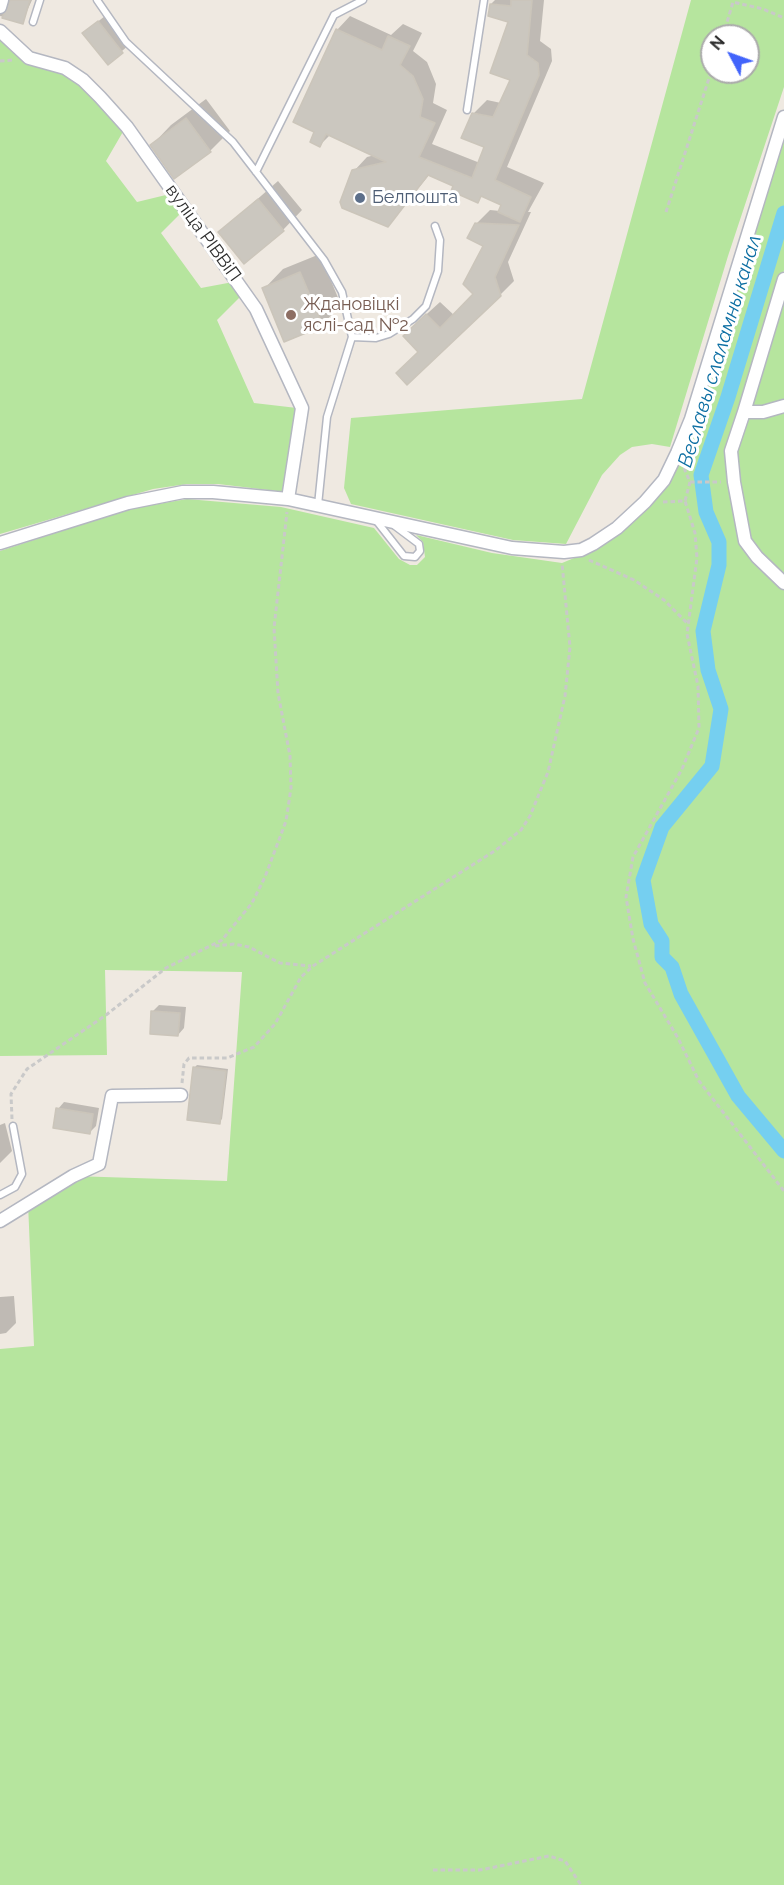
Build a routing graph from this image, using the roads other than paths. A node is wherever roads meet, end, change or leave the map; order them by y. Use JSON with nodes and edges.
{"nodes":[{"id":1,"x":2,"y":0,"type":"edge"},
{"id":2,"x":40,"y":0,"type":"edge"},
{"id":3,"x":97,"y":0,"type":"edge"},
{"id":4,"x":363,"y":0,"type":"edge"},
{"id":5,"x":484,"y":0,"type":"edge"},
{"id":6,"x":0,"y":7,"type":"edge"},
{"id":7,"x":33,"y":22,"type":"dead end"},
{"id":8,"x":0,"y":31,"type":"edge"},
{"id":9,"x":467,"y":110,"type":"dead end"},
{"id":10,"x":784,"y":117,"type":"edge"},
{"id":11,"x":256,"y":172,"type":"junction"},
{"id":12,"x":435,"y":226,"type":"dead end"},
{"id":13,"x":784,"y":279,"type":"edge"},
{"id":14,"x":352,"y":337,"type":"junction"},
{"id":15,"x":784,"y":406,"type":"edge"},
{"id":16,"x":744,"y":412,"type":"junction"},
{"id":17,"x":288,"y":499,"type":"junction"},
{"id":18,"x":318,"y":506,"type":"junction"},
{"id":19,"x":375,"y":519,"type":"junction"},
{"id":20,"x":391,"y":523,"type":"junction"},
{"id":21,"x":0,"y":543,"type":"edge"},
{"id":22,"x":784,"y":583,"type":"edge"},
{"id":23,"x":181,"y":1095,"type":"road end"},
{"id":24,"x":13,"y":1126,"type":"road end"},
{"id":25,"x":0,"y":1195,"type":"edge"},
{"id":26,"x":0,"y":1221,"type":"edge"}],
"edges":[{"from":1,"to":6,"type":"street"},
{"from":2,"to":7,"type":"lane"},
{"from":3,"to":11,"type":"lane"},
{"from":4,"to":11,"type":"lane"},
{"from":5,"to":9,"type":"lane"},
{"from":8,"to":17,"type":"street","name":"вуліца РІВВіП"},
{"from":10,"to":20,"type":"street"},
{"from":11,"to":14,"type":"lane"},
{"from":12,"to":14,"type":"lane"},
{"from":13,"to":16,"type":"street"},
{"from":14,"to":18,"type":"lane"},
{"from":15,"to":16,"type":"street"},
{"from":16,"to":22,"type":"street"},
{"from":17,"to":18,"type":"street"},
{"from":17,"to":21,"type":"street"},
{"from":18,"to":19,"type":"street"},
{"from":19,"to":20,"type":"street"},
{"from":19,"to":20,"type":"lane"},
{"from":23,"to":26,"type":"street"},
{"from":24,"to":25,"type":"lane"}]}
